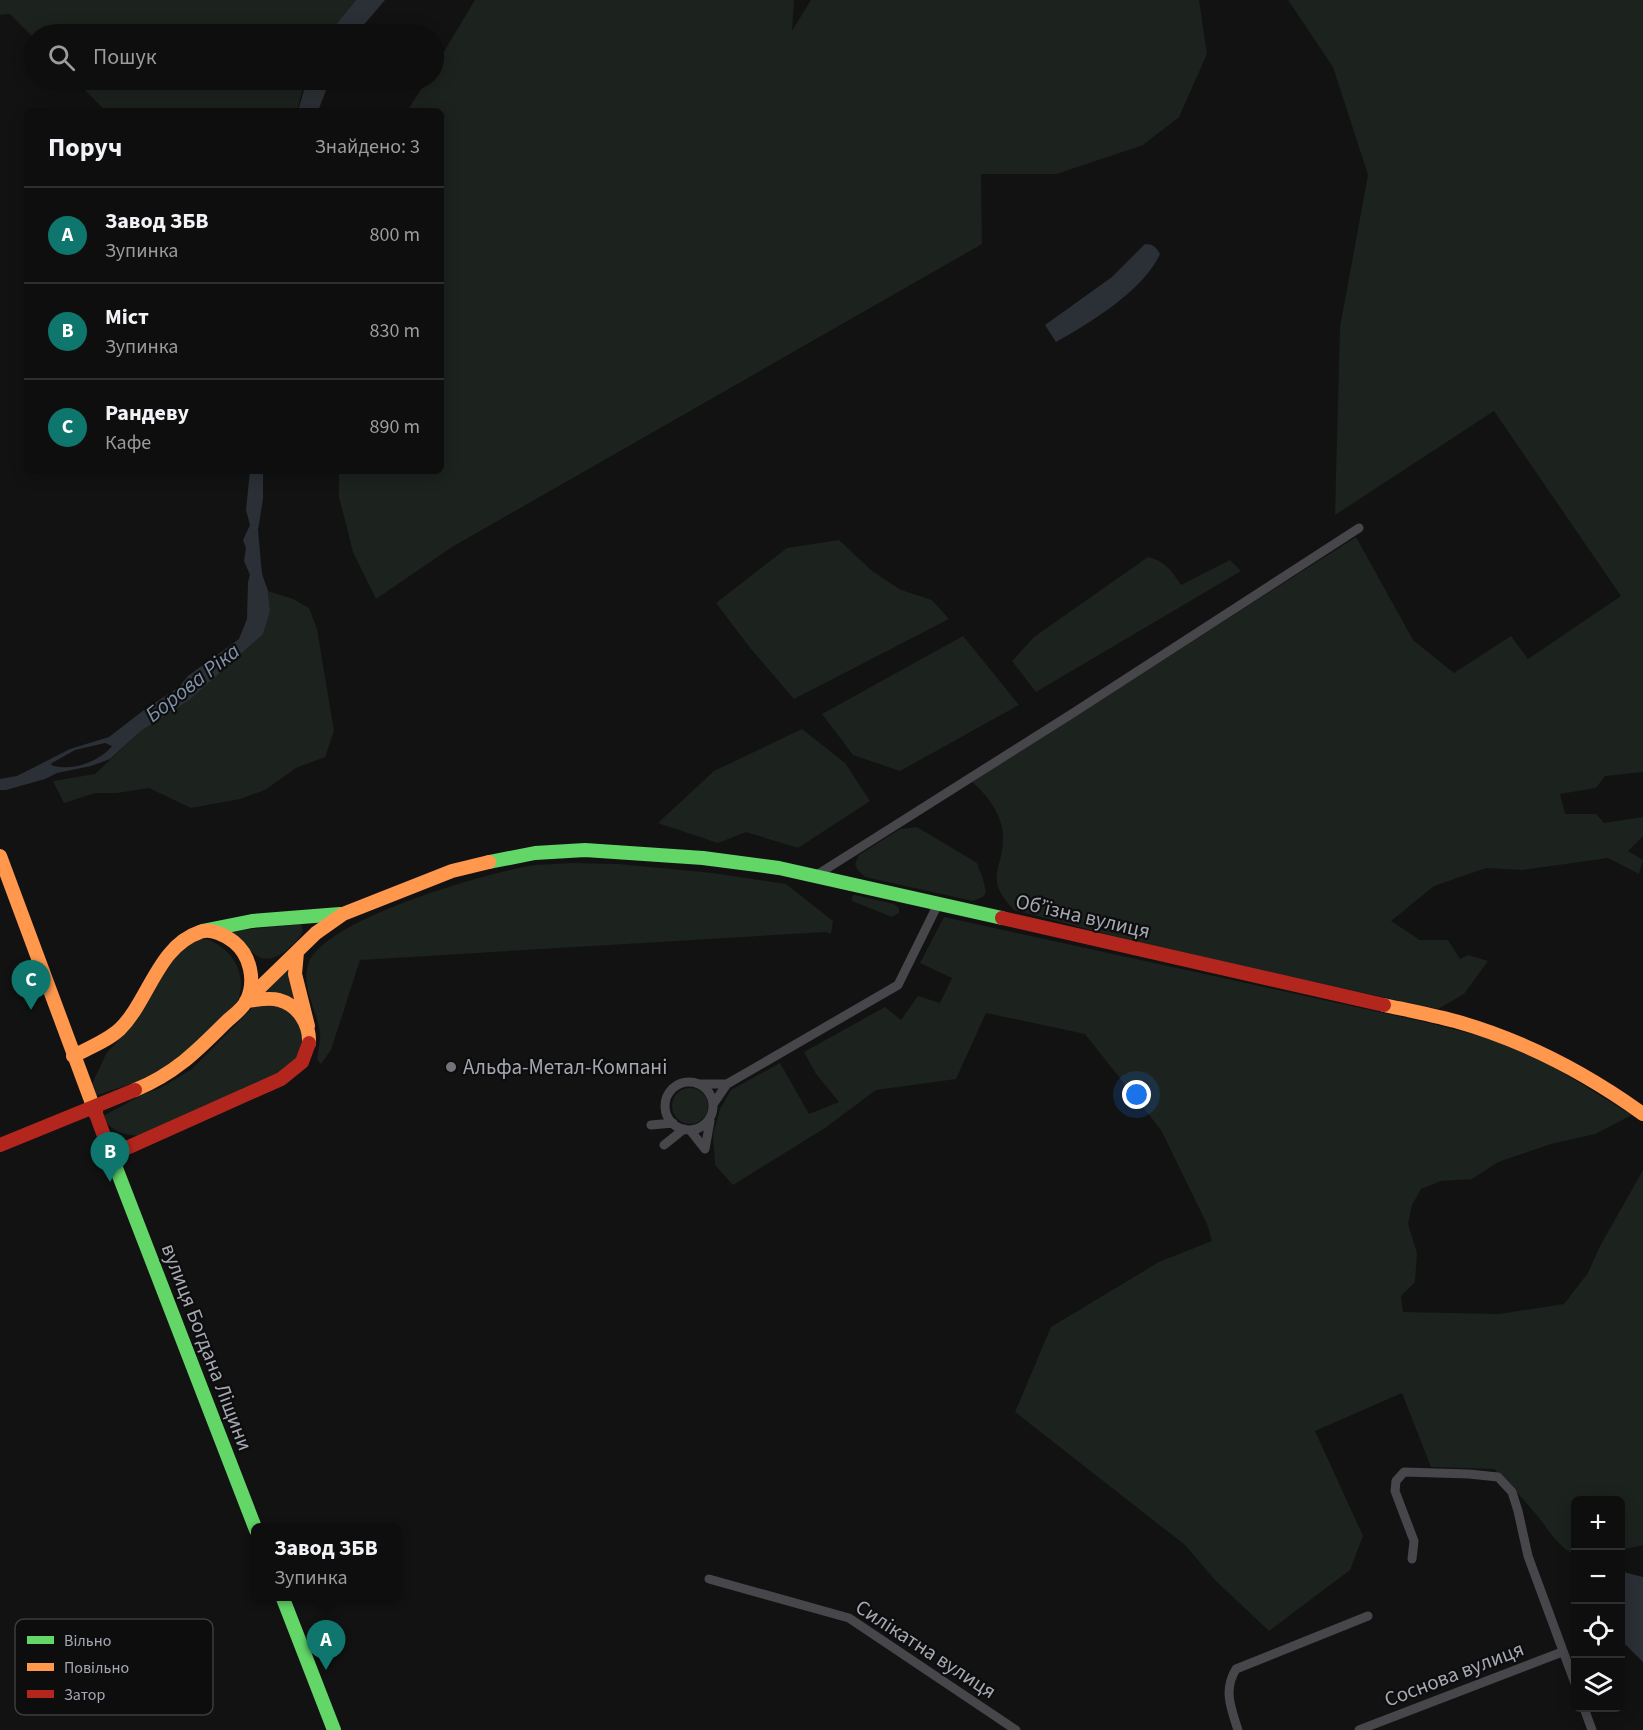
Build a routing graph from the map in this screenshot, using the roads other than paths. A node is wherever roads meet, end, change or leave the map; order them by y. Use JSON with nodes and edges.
{"nodes":[{"id":1,"x":1359,"y":528,"type":"dead end"},
{"id":2,"x":0,"y":856,"type":"edge"},
{"id":3,"x":814,"y":876,"type":"junction"},
{"id":4,"x":938,"y":904,"type":"junction"},
{"id":5,"x":343,"y":914,"type":"junction"},
{"id":6,"x":201,"y":932,"type":"junction"},
{"id":7,"x":297,"y":951,"type":"junction"},
{"id":8,"x":246,"y":1001,"type":"junction"},
{"id":9,"x":309,"y":1028,"type":"junction"},
{"id":10,"x":73,"y":1056,"type":"junction"},
{"id":11,"x":701,"y":1084,"type":"junction"},
{"id":12,"x":727,"y":1084,"type":"junction"},
{"id":13,"x":714,"y":1103,"type":"junction"},
{"id":14,"x":665,"y":1112,"type":"junction"},
{"id":15,"x":1643,"y":1114,"type":"edge"},
{"id":16,"x":710,"y":1119,"type":"junction"},
{"id":17,"x":681,"y":1127,"type":"junction"},
{"id":18,"x":0,"y":1145,"type":"edge"},
{"id":19,"x":111,"y":1155,"type":"junction"},
{"id":20,"x":252,"y":1523,"type":"edge"},
{"id":21,"x":1412,"y":1560,"type":"dead end"},
{"id":22,"x":709,"y":1579,"type":"dead end"},
{"id":23,"x":284,"y":1601,"type":"edge"},
{"id":24,"x":1368,"y":1616,"type":"dead end"},
{"id":25,"x":1562,"y":1652,"type":"junction"},
{"id":26,"x":1571,"y":1676,"type":"edge"},
{"id":27,"x":1586,"y":1712,"type":"edge"},
{"id":28,"x":334,"y":1730,"type":"edge"},
{"id":29,"x":1016,"y":1730,"type":"edge"},
{"id":30,"x":1238,"y":1730,"type":"edge"},
{"id":31,"x":1359,"y":1730,"type":"edge"},
{"id":32,"x":1592,"y":1730,"type":"edge"}],
"edges":[{"from":1,"to":3,"type":"street"},
{"from":2,"to":10,"type":"main road"},
{"from":3,"to":4,"type":"main road","name":"Об’їзна вулиця"},
{"from":3,"to":5,"type":"main road","name":"Об’їзна вулиця"},
{"from":4,"to":12,"type":"street"},
{"from":4,"to":15,"type":"main road","name":"Об’їзна вулиця"},
{"from":5,"to":6,"type":"main road"},
{"from":5,"to":7,"type":"main road"},
{"from":6,"to":8,"type":"main road"},
{"from":6,"to":10,"type":"main road"},
{"from":7,"to":8,"type":"main road"},
{"from":7,"to":9,"type":"main road"},
{"from":8,"to":9,"type":"main road"},
{"from":8,"to":18,"type":"main road","bridge":true},
{"from":9,"to":19,"type":"main road"},
{"from":10,"to":19,"type":"main road","name":"вулиця Богдана Ліщини"},
{"from":11,"to":12,"type":"street"},
{"from":11,"to":13,"type":"street"},
{"from":11,"to":14,"type":"street"},
{"from":12,"to":13,"type":"street"},
{"from":13,"to":16,"type":"street"},
{"from":14,"to":17,"type":"street"},
{"from":14,"to":17,"type":"street"},
{"from":16,"to":17,"type":"street"},
{"from":16,"to":17,"type":"street"},
{"from":19,"to":20,"type":"main road","name":"вулиця Богдана Ліщини"},
{"from":21,"to":25,"type":"street"},
{"from":22,"to":29,"type":"street","name":"Силікатна вулиця"},
{"from":23,"to":28,"type":"main road"},
{"from":24,"to":30,"type":"street"},
{"from":25,"to":26,"type":"street"},
{"from":25,"to":31,"type":"street","name":"Соснова вулиця"},
{"from":27,"to":32,"type":"street"}]}
